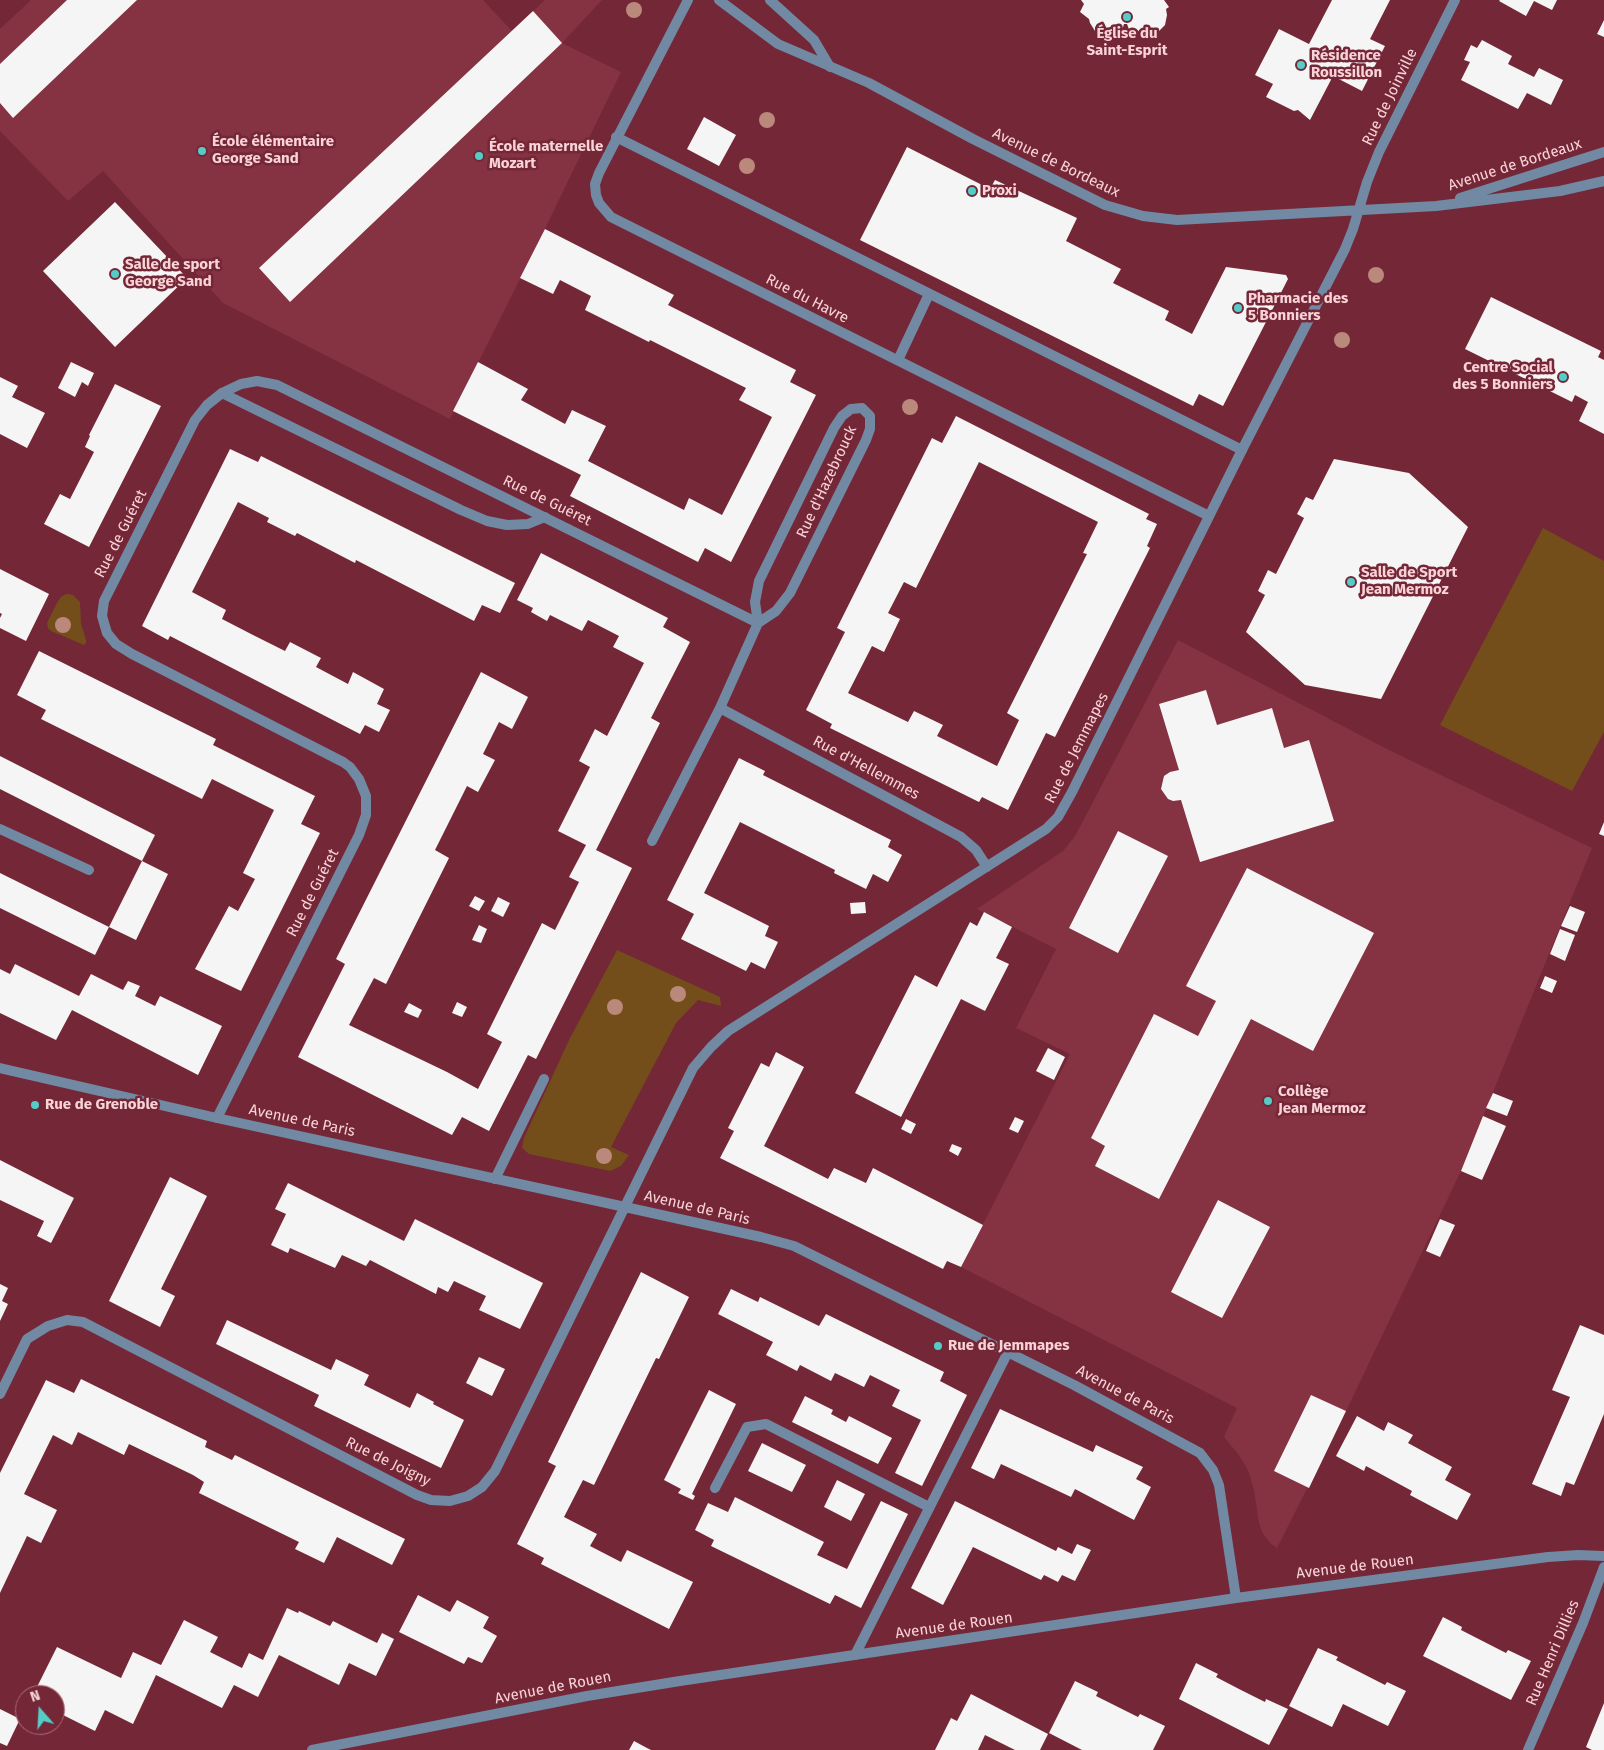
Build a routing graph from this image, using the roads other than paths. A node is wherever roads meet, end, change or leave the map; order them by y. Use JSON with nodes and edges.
{"nodes":[{"id":1,"x":688,"y":0,"type":"edge"},
{"id":2,"x":719,"y":0,"type":"edge"},
{"id":3,"x":770,"y":0,"type":"edge"},
{"id":4,"x":1455,"y":0,"type":"edge"},
{"id":5,"x":830,"y":67,"type":"junction"},
{"id":6,"x":616,"y":137,"type":"junction"},
{"id":7,"x":1604,"y":152,"type":"edge"},
{"id":8,"x":1604,"y":181,"type":"edge"},
{"id":9,"x":1436,"y":206,"type":"junction"},
{"id":10,"x":1360,"y":210,"type":"junction"},
{"id":11,"x":929,"y":294,"type":"junction"},
{"id":12,"x":898,"y":360,"type":"junction"},
{"id":13,"x":222,"y":393,"type":"junction"},
{"id":14,"x":1242,"y":450,"type":"junction"},
{"id":15,"x":1209,"y":516,"type":"junction"},
{"id":16,"x":545,"y":517,"type":"junction"},
{"id":17,"x":758,"y":623,"type":"junction"},
{"id":18,"x":720,"y":708,"type":"junction"},
{"id":19,"x":0,"y":828,"type":"edge"},
{"id":20,"x":652,"y":841,"type":"dead end"},
{"id":21,"x":987,"y":867,"type":"junction"},
{"id":22,"x":89,"y":870,"type":"dead end"},
{"id":23,"x":0,"y":1068,"type":"edge"},
{"id":24,"x":544,"y":1079,"type":"dead end"},
{"id":25,"x":217,"y":1118,"type":"junction"},
{"id":26,"x":495,"y":1179,"type":"junction"},
{"id":27,"x":625,"y":1207,"type":"junction"},
{"id":28,"x":1008,"y":1352,"type":"junction"},
{"id":29,"x":0,"y":1394,"type":"edge"},
{"id":30,"x":715,"y":1488,"type":"dead end"},
{"id":31,"x":929,"y":1508,"type":"junction"},
{"id":32,"x":1604,"y":1556,"type":"edge"},
{"id":33,"x":1604,"y":1567,"type":"edge"},
{"id":34,"x":1236,"y":1598,"type":"junction"},
{"id":35,"x":856,"y":1655,"type":"junction"},
{"id":36,"x":312,"y":1750,"type":"edge"},
{"id":37,"x":1528,"y":1750,"type":"edge"}],
"edges":[{"from":1,"to":6,"type":"street","name":"Rue du Havre"},
{"from":2,"to":5,"type":"street","name":"Avenue de Bordeaux"},
{"from":3,"to":5,"type":"street"},
{"from":4,"to":10,"type":"street","name":"Rue de Joinville"},
{"from":5,"to":10,"type":"street","name":"Avenue de Bordeaux"},
{"from":6,"to":11,"type":"street"},
{"from":6,"to":12,"type":"street","name":"Rue du Havre"},
{"from":7,"to":9,"type":"street","name":"Avenue de Bordeaux"},
{"from":8,"to":9,"type":"street","name":"Avenue de Bordeaux"},
{"from":9,"to":10,"type":"street","name":"Avenue de Bordeaux"},
{"from":10,"to":14,"type":"street","name":"Rue de Jemmapes"},
{"from":11,"to":12,"type":"street"},
{"from":11,"to":14,"type":"street"},
{"from":12,"to":15,"type":"street","name":"Rue du Havre"},
{"from":13,"to":16,"type":"street"},
{"from":13,"to":16,"type":"street","name":"Rue de Guéret"},
{"from":13,"to":25,"type":"street","name":"Rue de Guéret"},
{"from":14,"to":15,"type":"street","name":"Rue de Jemmapes"},
{"from":15,"to":21,"type":"street","name":"Rue de Jemmapes"},
{"from":16,"to":17,"type":"street","name":"Rue de Guéret"},
{"from":17,"to":17,"type":"street","name":"Rue d'Hazebrouck"},
{"from":17,"to":18,"type":"street","name":"Rue d'Hazebrouck"},
{"from":18,"to":20,"type":"street","name":"Rue d'Hazebrouck"},
{"from":18,"to":21,"type":"street","name":"Rue d'Hellemmes"},
{"from":19,"to":22,"type":"street"},
{"from":21,"to":27,"type":"street","name":"Rue de Jemmapes"},
{"from":23,"to":25,"type":"street","name":"Avenue de Paris"},
{"from":24,"to":26,"type":"street"},
{"from":25,"to":26,"type":"street","name":"Avenue de Paris"},
{"from":26,"to":27,"type":"street","name":"Avenue de Paris"},
{"from":27,"to":28,"type":"street","name":"Avenue de Paris"},
{"from":27,"to":29,"type":"street","name":"Rue de Joigny"},
{"from":28,"to":31,"type":"street"},
{"from":28,"to":34,"type":"street","name":"Avenue de Paris"},
{"from":30,"to":31,"type":"street"},
{"from":31,"to":35,"type":"street"},
{"from":32,"to":34,"type":"street","name":"Avenue de Rouen"},
{"from":33,"to":37,"type":"street","name":"Rue Henri Dillies"},
{"from":34,"to":35,"type":"street","name":"Avenue de Rouen"},
{"from":35,"to":36,"type":"street","name":"Avenue de Rouen"}]}
